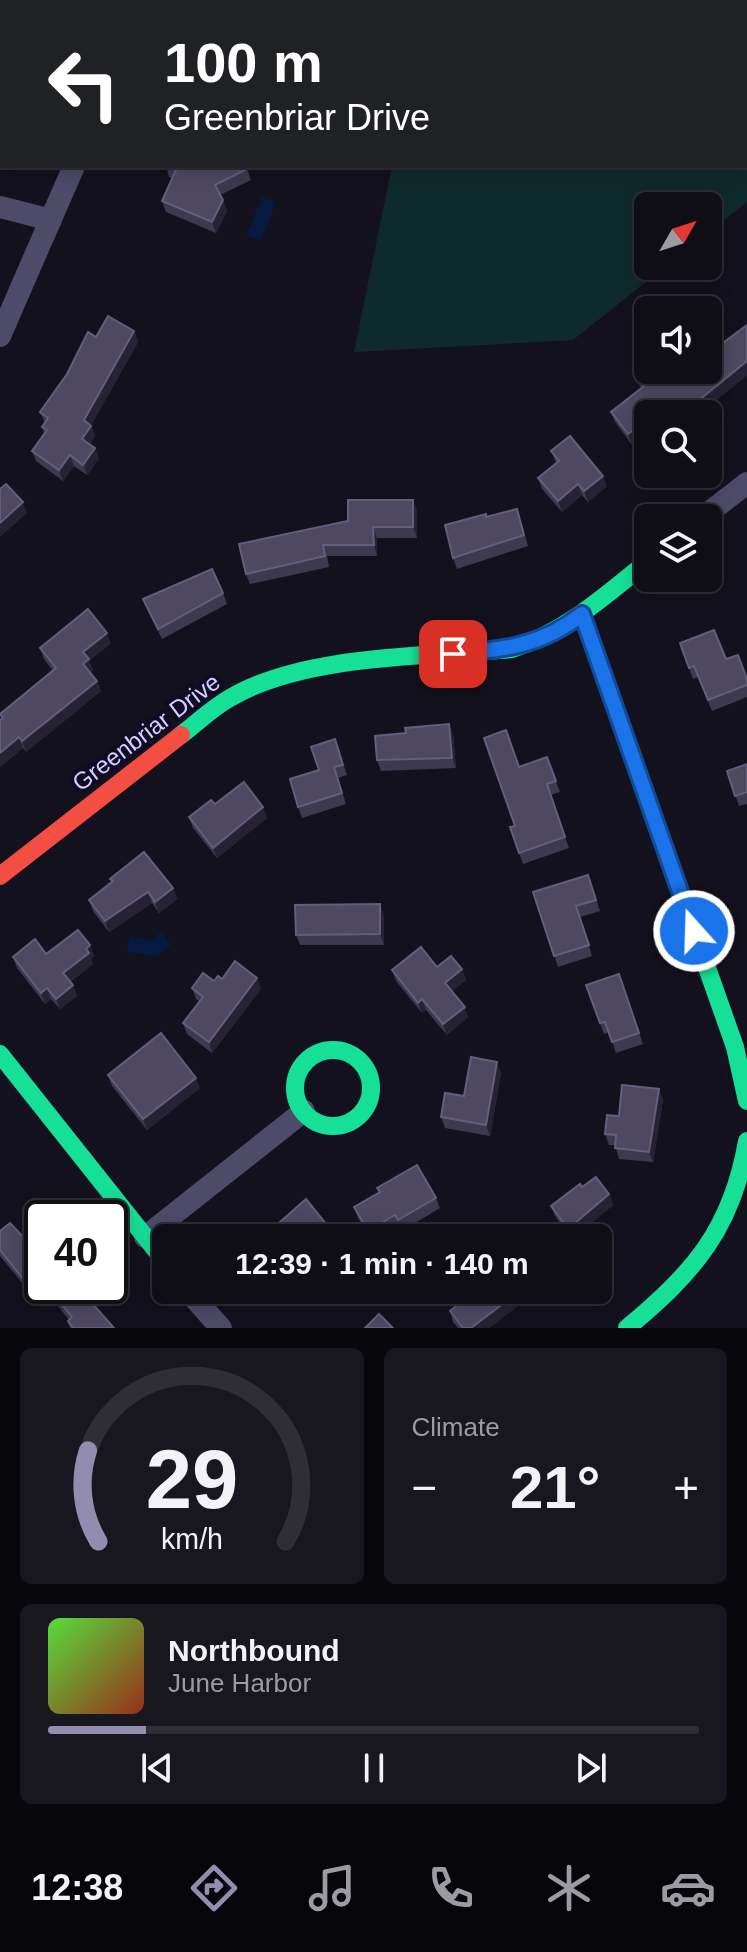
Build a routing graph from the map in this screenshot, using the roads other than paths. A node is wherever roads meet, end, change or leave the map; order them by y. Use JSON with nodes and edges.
{"nodes":[{"id":1,"x":73,"y":168,"type":"edge"},
{"id":2,"x":0,"y":207,"type":"edge"},
{"id":3,"x":51,"y":220,"type":"junction"},
{"id":4,"x":0,"y":336,"type":"edge"},
{"id":5,"x":747,"y":483,"type":"edge"},
{"id":6,"x":720,"y":504,"type":"edge"},
{"id":7,"x":634,"y":572,"type":"edge"},
{"id":8,"x":582,"y":614,"type":"junction"},
{"id":9,"x":0,"y":876,"type":"edge"},
{"id":10,"x":0,"y":1054,"type":"edge"},
{"id":11,"x":747,"y":1101,"type":"edge"},
{"id":12,"x":304,"y":1111,"type":"junction"},
{"id":13,"x":747,"y":1141,"type":"edge"},
{"id":14,"x":145,"y":1237,"type":"junction"},
{"id":15,"x":152,"y":1246,"type":"edge"},
{"id":16,"x":200,"y":1304,"type":"edge"},
{"id":17,"x":221,"y":1328,"type":"edge"},
{"id":18,"x":627,"y":1328,"type":"edge"}],
"edges":[{"from":1,"to":3,"type":"street"},
{"from":2,"to":3,"type":"street"},
{"from":3,"to":4,"type":"street"},
{"from":5,"to":6,"type":"street"},
{"from":7,"to":8,"type":"street","name":"Greenbriar Drive"},
{"from":8,"to":9,"type":"street","name":"Greenbriar Drive"},
{"from":8,"to":11,"type":"street"},
{"from":10,"to":14,"type":"street"},
{"from":12,"to":12,"type":"street"},
{"from":12,"to":14,"type":"street"},
{"from":13,"to":18,"type":"street"},
{"from":14,"to":15,"type":"street"},
{"from":16,"to":17,"type":"street"}]}
